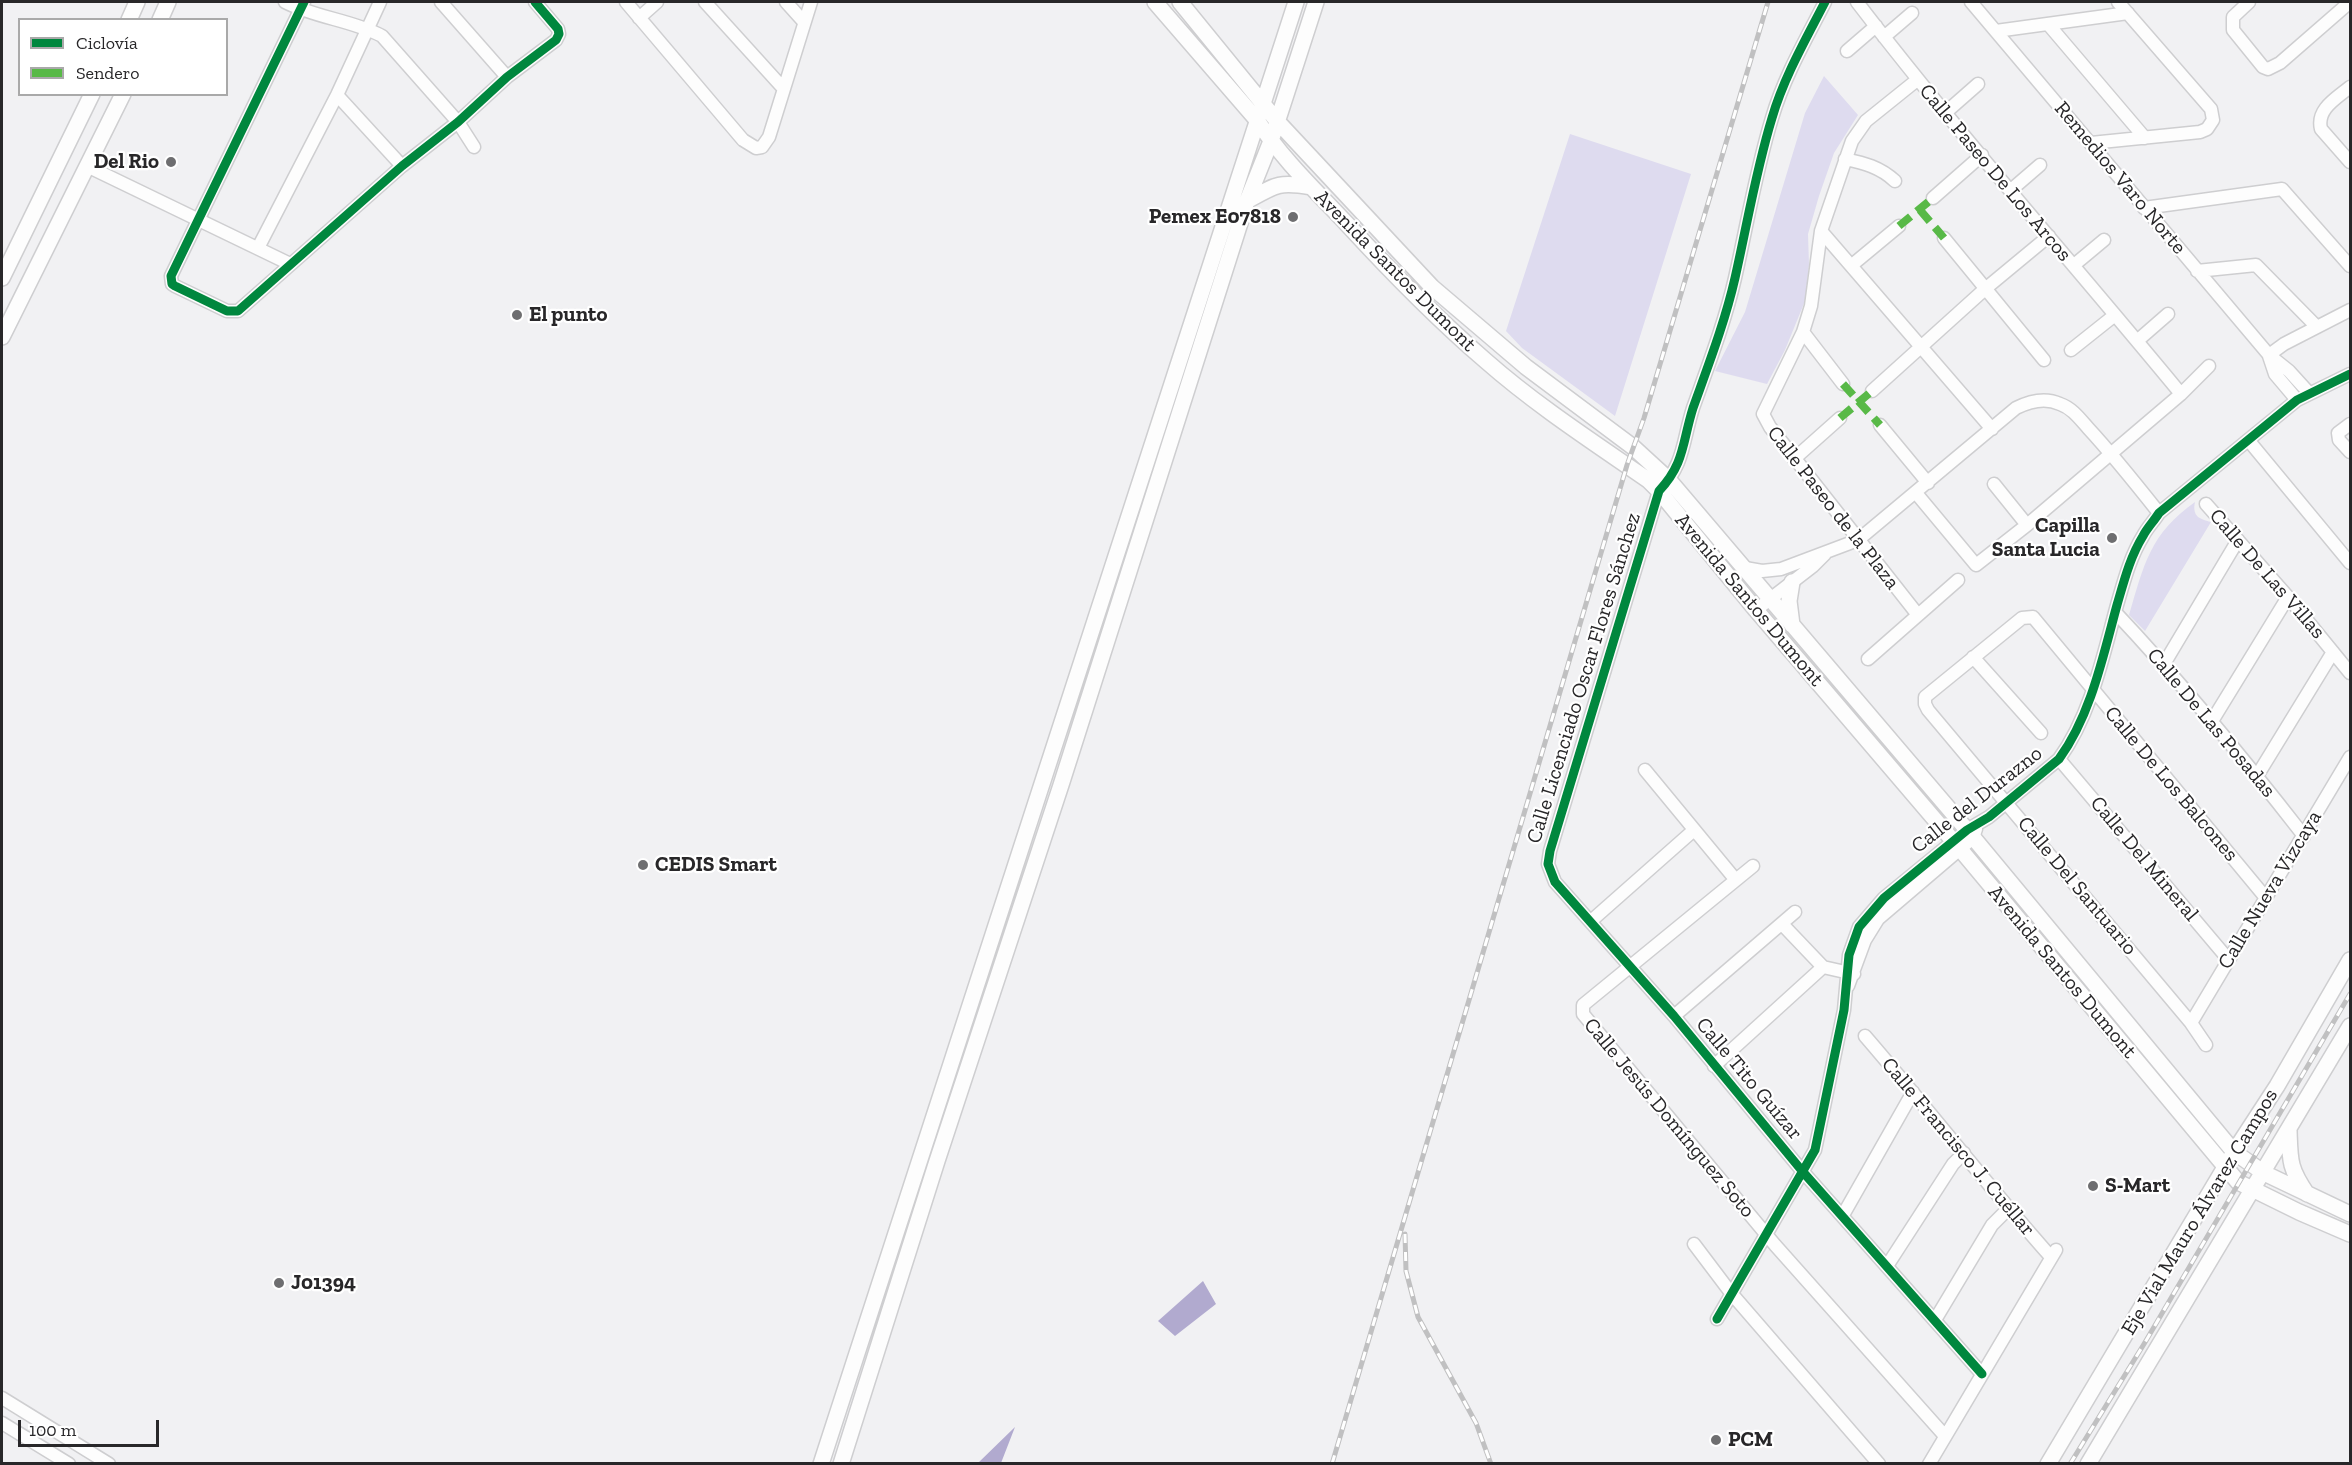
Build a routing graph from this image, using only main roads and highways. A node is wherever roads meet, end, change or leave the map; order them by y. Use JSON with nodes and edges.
{"nodes":[{"id":1,"x":138,"y":2,"type":"edge"},
{"id":2,"x":168,"y":2,"type":"edge"},
{"id":3,"x":1155,"y":2,"type":"edge"},
{"id":4,"x":1180,"y":2,"type":"edge"},
{"id":5,"x":1296,"y":2,"type":"edge"},
{"id":6,"x":1316,"y":2,"type":"edge"},
{"id":7,"x":130,"y":18,"type":"edge"},
{"id":8,"x":161,"y":18,"type":"edge"},
{"id":9,"x":1203,"y":30,"type":"junction"},
{"id":10,"x":1190,"y":40,"type":"junction"},
{"id":11,"x":91,"y":96,"type":"edge"},
{"id":12,"x":122,"y":96,"type":"edge"},
{"id":13,"x":1263,"y":103,"type":"junction"},
{"id":14,"x":1257,"y":120,"type":"junction"},
{"id":15,"x":1277,"y":121,"type":"junction"},
{"id":16,"x":1271,"y":141,"type":"junction"},
{"id":17,"x":1311,"y":187,"type":"junction"},
{"id":18,"x":1247,"y":201,"type":"junction"},
{"id":19,"x":2,"y":278,"type":"edge"},
{"id":20,"x":2,"y":337,"type":"edge"},
{"id":21,"x":1659,"y":483,"type":"junction"},
{"id":22,"x":1792,"y":582,"type":"road end"},
{"id":23,"x":1792,"y":625,"type":"junction"},
{"id":24,"x":2350,"y":960,"type":"edge"},
{"id":25,"x":2350,"y":1026,"type":"edge"},
{"id":26,"x":2289,"y":1130,"type":"junction"},
{"id":27,"x":2234,"y":1152,"type":"junction"},
{"id":28,"x":920,"y":1157,"type":"junction"},
{"id":29,"x":937,"y":1161,"type":"junction"},
{"id":30,"x":2225,"y":1168,"type":"junction"},
{"id":31,"x":2264,"y":1173,"type":"junction"},
{"id":32,"x":2252,"y":1190,"type":"junction"},
{"id":33,"x":2309,"y":1196,"type":"junction"},
{"id":34,"x":2350,"y":1214,"type":"edge"},
{"id":35,"x":2350,"y":1234,"type":"edge"},
{"id":36,"x":821,"y":1464,"type":"edge"},
{"id":37,"x":841,"y":1464,"type":"edge"},
{"id":38,"x":2048,"y":1464,"type":"edge"},
{"id":39,"x":2088,"y":1464,"type":"edge"}],
"edges":[{"from":1,"to":7,"type":"main road"},
{"from":2,"to":8,"type":"main road"},
{"from":3,"to":10,"type":"main road","name":"Avenida Santos Dumont"},
{"from":4,"to":9,"type":"main road","name":"Avenida Santos Dumont"},
{"from":5,"to":13,"type":"main road"},
{"from":6,"to":15,"type":"main road"},
{"from":9,"to":10,"type":"main road"},
{"from":9,"to":13,"type":"main road","name":"Avenida Santos Dumont"},
{"from":10,"to":14,"type":"main road","name":"Avenida Santos Dumont"},
{"from":11,"to":19,"type":"main road"},
{"from":12,"to":20,"type":"main road"},
{"from":13,"to":14,"type":"main road"},
{"from":13,"to":15,"type":"main road","name":"Avenida Santos Dumont"},
{"from":14,"to":16,"type":"main road","name":"Avenida Santos Dumont"},
{"from":14,"to":28,"type":"main road"},
{"from":15,"to":16,"type":"main road"},
{"from":15,"to":21,"type":"main road","name":"Avenida Santos Dumont"},
{"from":16,"to":17,"type":"main road","name":"Avenida Santos Dumont"},
{"from":16,"to":18,"type":"main road"},
{"from":17,"to":18,"type":"main road"},
{"from":17,"to":21,"type":"main road","name":"Avenida Santos Dumont"},
{"from":18,"to":29,"type":"main road"},
{"from":21,"to":23,"type":"main road","name":"Avenida Santos Dumont"},
{"from":21,"to":30,"type":"main road","name":"Avenida Santos Dumont"},
{"from":22,"to":23,"type":"main road"},
{"from":23,"to":27,"type":"main road","name":"Avenida Santos Dumont"},
{"from":24,"to":27,"type":"main road","name":"Eje Vial Mauro Álvarez Campos"},
{"from":25,"to":26,"type":"main road","name":"Eje Vial Mauro Álvarez Campos"},
{"from":26,"to":31,"type":"main road","name":"Eje Vial Mauro Álvarez Campos"},
{"from":26,"to":33,"type":"main road"},
{"from":27,"to":30,"type":"main road","name":"Eje Vial Mauro Álvarez Campos"},
{"from":27,"to":31,"type":"main road","name":"Avenida Santos Dumont"},
{"from":28,"to":29,"type":"main road"},
{"from":28,"to":36,"type":"main road"},
{"from":29,"to":37,"type":"main road"},
{"from":30,"to":32,"type":"main road","name":"Avenida Santos Dumont"},
{"from":30,"to":38,"type":"main road","name":"Eje Vial Mauro Álvarez Campos"},
{"from":31,"to":32,"type":"main road","name":"Eje Vial Mauro Álvarez Campos"},
{"from":31,"to":33,"type":"main road","name":"Avenida Santos Dumont"},
{"from":32,"to":35,"type":"main road","name":"Avenida Santos Dumont"},
{"from":32,"to":39,"type":"main road","name":"Eje Vial Mauro Álvarez Campos"},
{"from":33,"to":34,"type":"main road","name":"Avenida Santos Dumont"}]}
